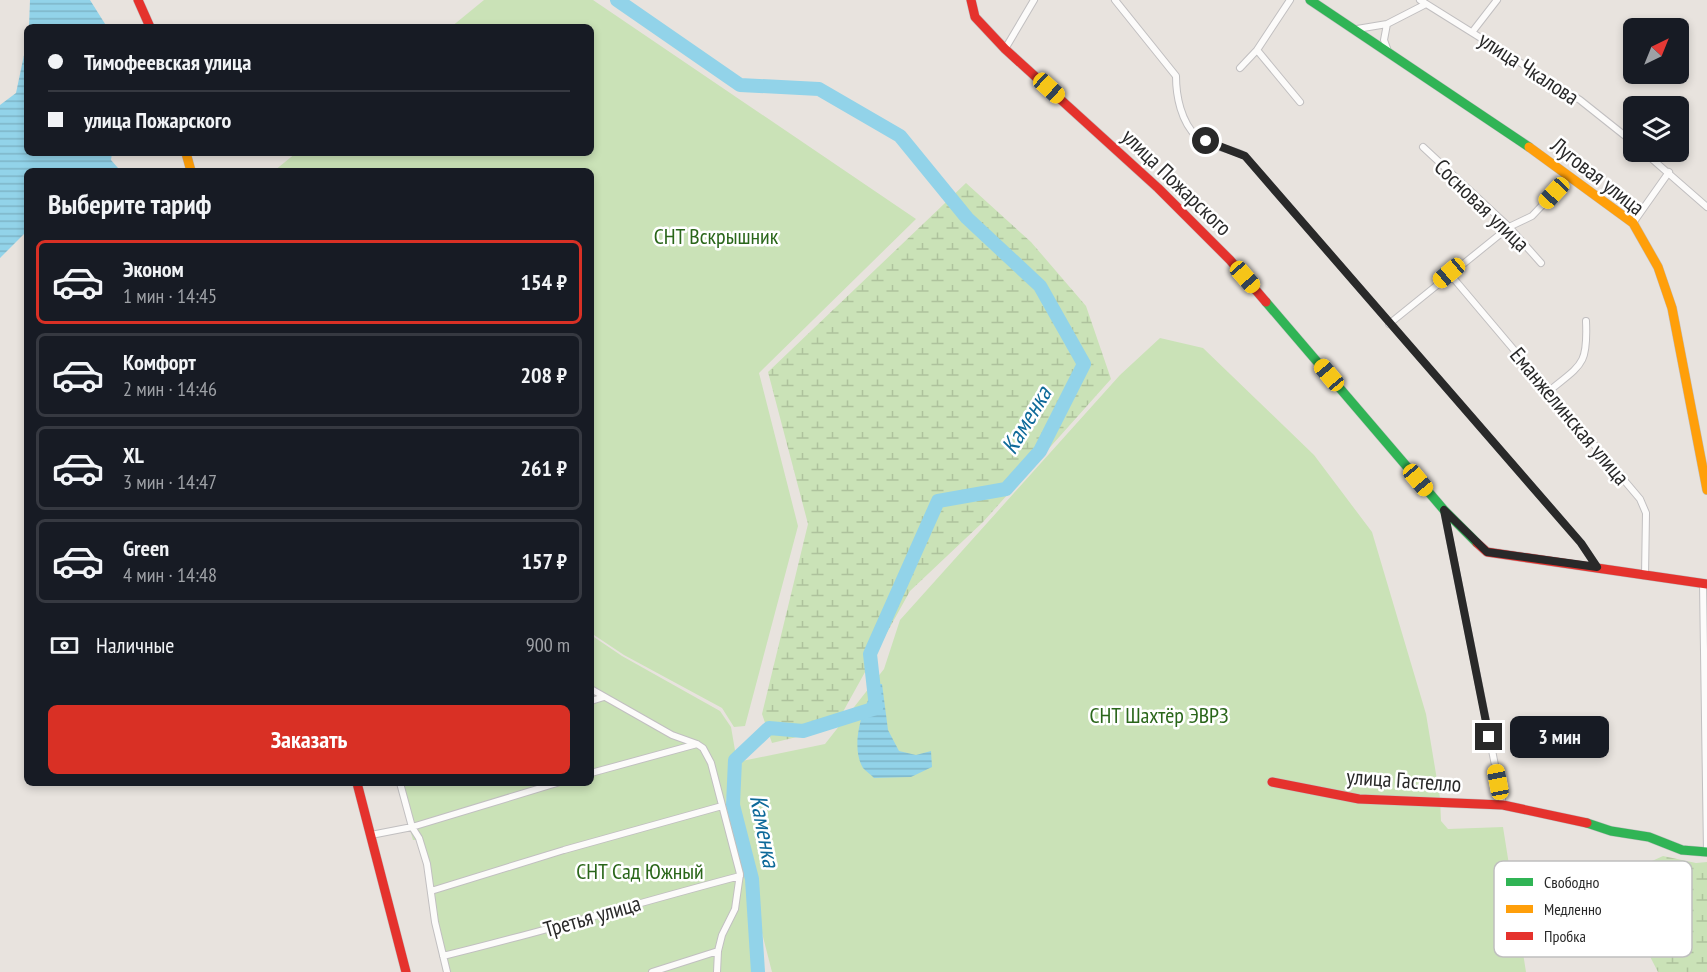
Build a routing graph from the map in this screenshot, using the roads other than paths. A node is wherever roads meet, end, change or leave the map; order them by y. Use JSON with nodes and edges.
{"nodes":[{"id":1,"x":138,"y":0,"type":"edge"},
{"id":2,"x":971,"y":0,"type":"edge"},
{"id":3,"x":1034,"y":0,"type":"edge"},
{"id":4,"x":1115,"y":0,"type":"edge"},
{"id":5,"x":1290,"y":0,"type":"edge"},
{"id":6,"x":1310,"y":0,"type":"edge"},
{"id":7,"x":1497,"y":0,"type":"edge"},
{"id":8,"x":1423,"y":2,"type":"edge"},
{"id":9,"x":149,"y":24,"type":"edge"},
{"id":10,"x":1387,"y":24,"type":"junction"},
{"id":11,"x":1357,"y":29,"type":"junction"},
{"id":12,"x":1473,"y":31,"type":"junction"},
{"id":13,"x":1005,"y":49,"type":"junction"},
{"id":14,"x":1257,"y":50,"type":"junction"},
{"id":15,"x":1388,"y":51,"type":"junction"},
{"id":16,"x":1240,"y":68,"type":"dead end"},
{"id":17,"x":1300,"y":102,"type":"dead end"},
{"id":18,"x":1623,"y":134,"type":"edge"},
{"id":19,"x":1423,"y":147,"type":"dead end"},
{"id":20,"x":1657,"y":162,"type":"edge"},
{"id":21,"x":1669,"y":171,"type":"junction"},
{"id":22,"x":1569,"y":177,"type":"junction"},
{"id":23,"x":1707,"y":207,"type":"edge"},
{"id":24,"x":1633,"y":223,"type":"junction"},
{"id":25,"x":1509,"y":227,"type":"junction"},
{"id":26,"x":1541,"y":263,"type":"dead end"},
{"id":27,"x":1449,"y":273,"type":"junction"},
{"id":28,"x":1586,"y":321,"type":"dead end"},
{"id":29,"x":1389,"y":324,"type":"junction"},
{"id":30,"x":1549,"y":391,"type":"junction"},
{"id":31,"x":1707,"y":490,"type":"edge"},
{"id":32,"x":1444,"y":510,"type":"junction"},
{"id":33,"x":1597,"y":567,"type":"junction"},
{"id":34,"x":1645,"y":576,"type":"junction"},
{"id":35,"x":1705,"y":584,"type":"edge"},
{"id":36,"x":594,"y":691,"type":"edge"},
{"id":37,"x":604,"y":698,"type":"junction"},
{"id":38,"x":594,"y":700,"type":"edge"},
{"id":39,"x":1706,"y":726,"type":"edge"},
{"id":40,"x":697,"y":744,"type":"junction"},
{"id":41,"x":594,"y":772,"type":"edge"},
{"id":42,"x":1272,"y":782,"type":"dead end"},
{"id":43,"x":358,"y":786,"type":"edge"},
{"id":44,"x":401,"y":786,"type":"edge"},
{"id":45,"x":547,"y":786,"type":"edge"},
{"id":46,"x":1503,"y":805,"type":"junction"},
{"id":47,"x":722,"y":806,"type":"junction"},
{"id":48,"x":412,"y":827,"type":"junction"},
{"id":49,"x":371,"y":835,"type":"junction"},
{"id":50,"x":1707,"y":852,"type":"edge"},
{"id":51,"x":740,"y":876,"type":"junction"},
{"id":52,"x":431,"y":891,"type":"junction"},
{"id":53,"x":718,"y":951,"type":"junction"},
{"id":54,"x":443,"y":956,"type":"junction"},
{"id":55,"x":406,"y":972,"type":"edge"},
{"id":56,"x":447,"y":972,"type":"edge"},
{"id":57,"x":652,"y":972,"type":"edge"},
{"id":58,"x":717,"y":972,"type":"edge"}],
"edges":[{"from":1,"to":9,"type":"street"},
{"from":2,"to":13,"type":"street","name":"улица Пожарского"},
{"from":3,"to":13,"type":"street"},
{"from":4,"to":29,"type":"street"},
{"from":5,"to":14,"type":"street"},
{"from":6,"to":11,"type":"street","name":"Луговая улица"},
{"from":7,"to":12,"type":"street"},
{"from":8,"to":10,"type":"street"},
{"from":8,"to":12,"type":"street","name":"улица Чкалова"},
{"from":10,"to":11,"type":"street"},
{"from":10,"to":15,"type":"street"},
{"from":11,"to":15,"type":"street","name":"Луговая улица"},
{"from":12,"to":18,"type":"street","name":"улица Чкалова"},
{"from":13,"to":32,"type":"street","name":"улица Пожарского"},
{"from":14,"to":16,"type":"street"},
{"from":14,"to":17,"type":"street"},
{"from":15,"to":22,"type":"street","name":"Луговая улица"},
{"from":19,"to":25,"type":"street","name":"Сосновая улица"},
{"from":20,"to":21,"type":"street"},
{"from":21,"to":23,"type":"street"},
{"from":21,"to":24,"type":"street"},
{"from":22,"to":24,"type":"street","name":"Луговая улица"},
{"from":22,"to":25,"type":"street"},
{"from":24,"to":31,"type":"street","name":"Луговая улица"},
{"from":25,"to":26,"type":"street","name":"Сосновая улица"},
{"from":25,"to":27,"type":"street"},
{"from":27,"to":29,"type":"street"},
{"from":27,"to":30,"type":"street","name":"Еманжелинская улица"},
{"from":28,"to":30,"type":"street"},
{"from":29,"to":33,"type":"street"},
{"from":30,"to":34,"type":"street","name":"Еманжелинская улица"},
{"from":32,"to":33,"type":"street","name":"улица Пожарского"},
{"from":32,"to":46,"type":"street","name":"улица Пожарского"},
{"from":33,"to":34,"type":"street","name":"улица Пожарского"},
{"from":34,"to":35,"type":"street","name":"улица Пожарского"},
{"from":35,"to":39,"type":"street"},
{"from":36,"to":37,"type":"street"},
{"from":37,"to":38,"type":"street"},
{"from":37,"to":40,"type":"street"},
{"from":39,"to":50,"type":"street"},
{"from":40,"to":41,"type":"street"},
{"from":40,"to":47,"type":"street"},
{"from":42,"to":46,"type":"street","name":"улица Гастелло"},
{"from":43,"to":49,"type":"street"},
{"from":44,"to":48,"type":"street"},
{"from":45,"to":48,"type":"street"},
{"from":46,"to":50,"type":"street","name":"улица Гастелло"},
{"from":47,"to":51,"type":"street"},
{"from":47,"to":52,"type":"street"},
{"from":48,"to":49,"type":"street"},
{"from":48,"to":52,"type":"street"},
{"from":49,"to":55,"type":"street"},
{"from":51,"to":53,"type":"street"},
{"from":51,"to":54,"type":"street","name":"Третья улица"},
{"from":52,"to":54,"type":"street"},
{"from":53,"to":57,"type":"street"},
{"from":53,"to":58,"type":"street"},
{"from":54,"to":56,"type":"street"}]}
